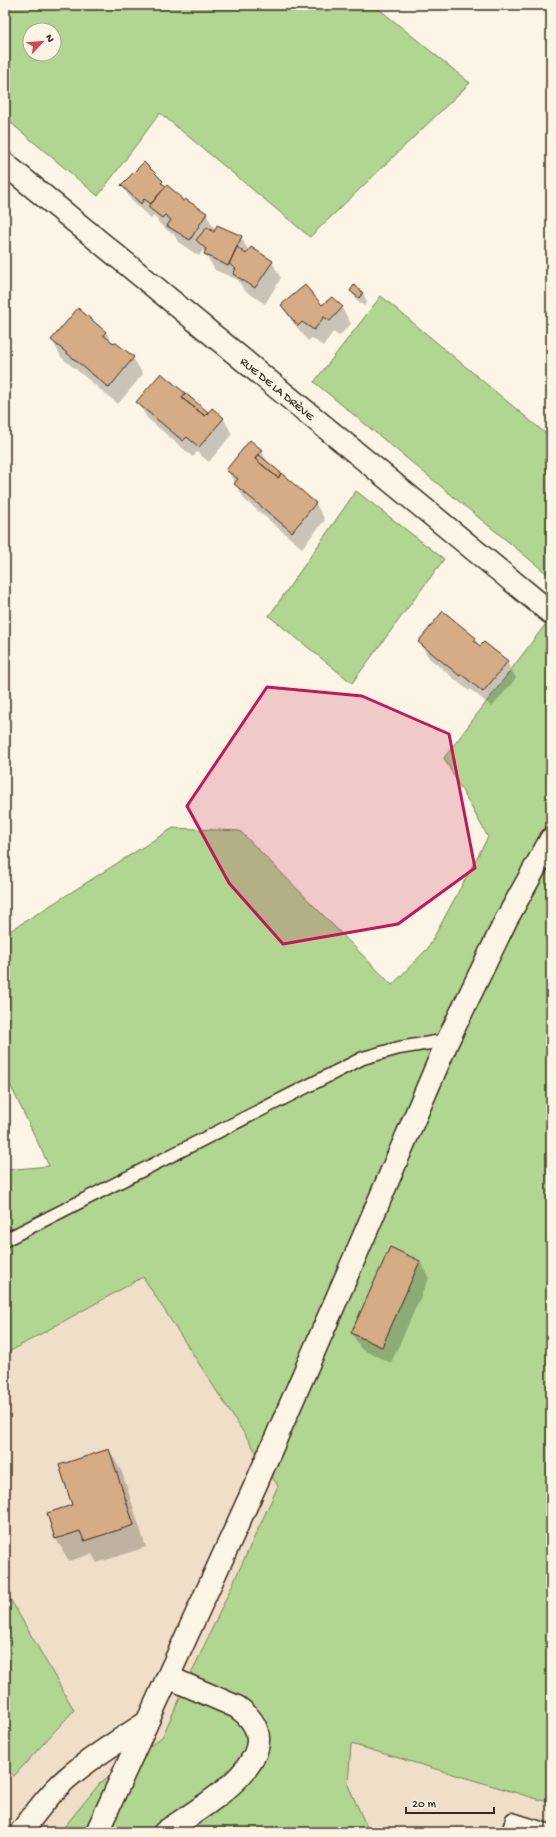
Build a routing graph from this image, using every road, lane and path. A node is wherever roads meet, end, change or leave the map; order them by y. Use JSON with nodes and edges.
{"nodes":[{"id":1,"x":5,"y":164,"type":"edge"},
{"id":2,"x":551,"y":613,"type":"edge"},
{"id":3,"x":551,"y":839,"type":"edge"},
{"id":4,"x":448,"y":1040,"type":"junction"},
{"id":5,"x":5,"y":1240,"type":"edge"},
{"id":6,"x":168,"y":1677,"type":"junction"},
{"id":7,"x":146,"y":1723,"type":"junction"},
{"id":8,"x":551,"y":1831,"type":"edge"},
{"id":9,"x":20,"y":1832,"type":"edge"},
{"id":10,"x":97,"y":1832,"type":"edge"},
{"id":11,"x":165,"y":1832,"type":"edge"},
{"id":12,"x":508,"y":1832,"type":"edge"}],
"edges":[{"from":1,"to":2,"type":"street","name":"RUE DE LA DRÈVE"},
{"from":3,"to":4,"type":"street"},
{"from":4,"to":5,"type":"lane"},
{"from":4,"to":6,"type":"street"},
{"from":6,"to":7,"type":"street"},
{"from":6,"to":11,"type":"street"},
{"from":7,"to":9,"type":"street"},
{"from":7,"to":10,"type":"street"},
{"from":8,"to":12,"type":"lane"}]}
